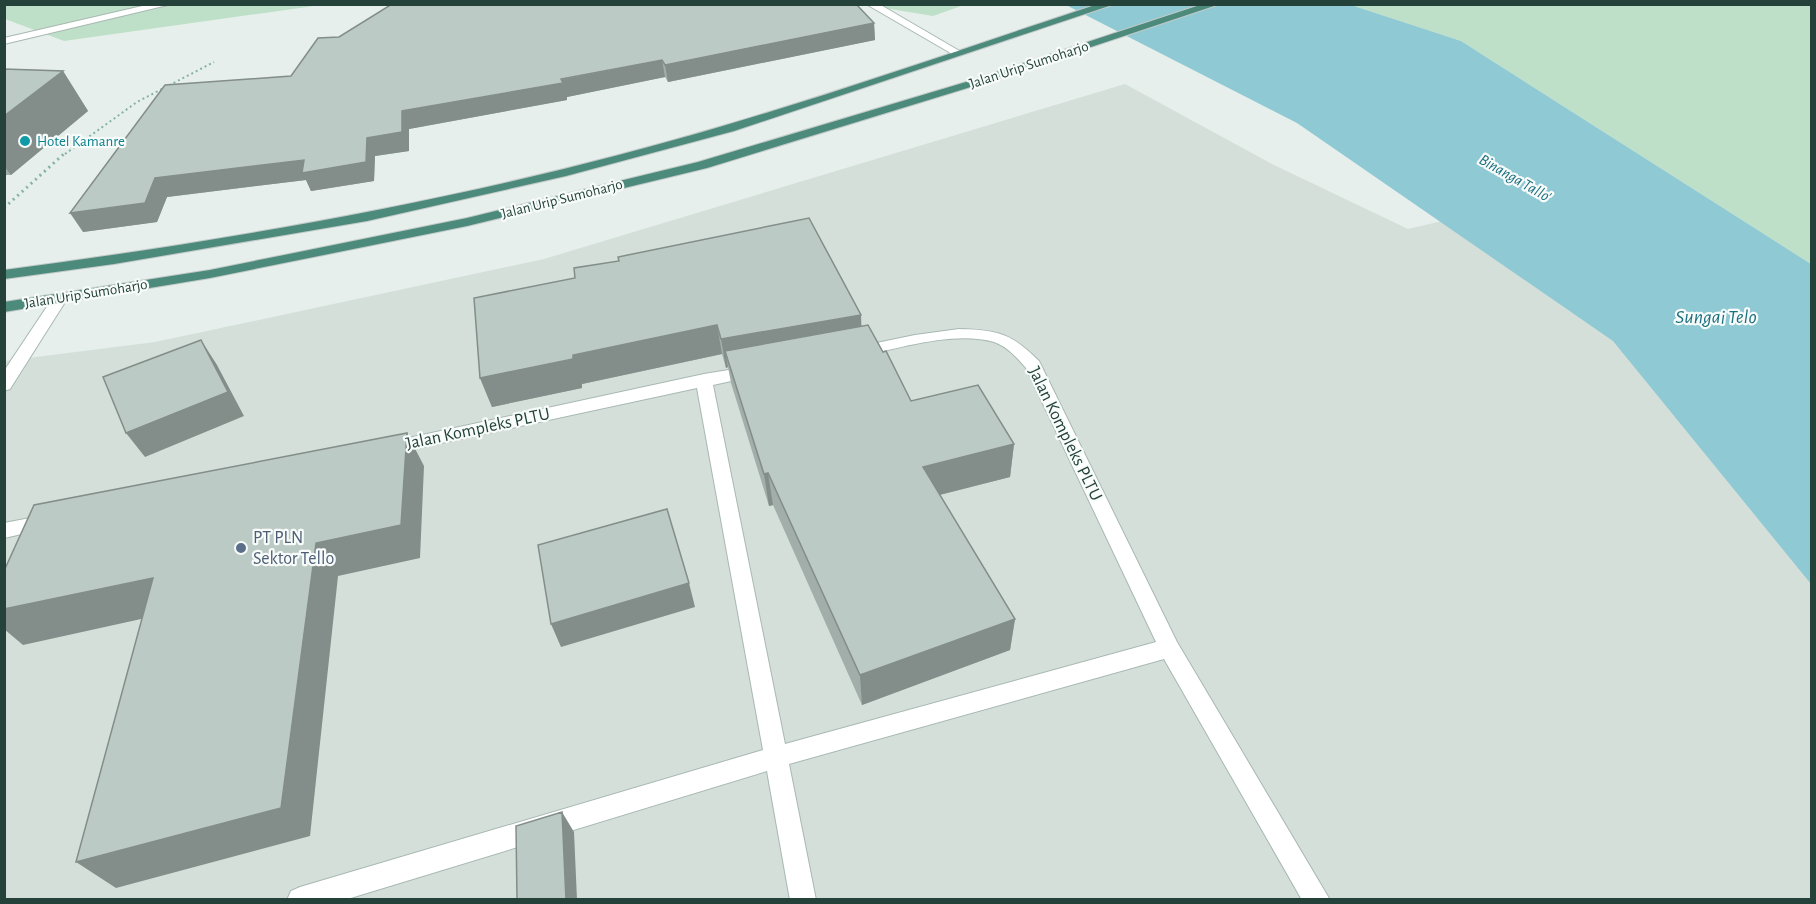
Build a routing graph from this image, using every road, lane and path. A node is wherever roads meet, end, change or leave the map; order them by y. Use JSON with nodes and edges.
{"nodes":[{"id":1,"x":167,"y":4,"type":"edge"},
{"id":2,"x":871,"y":4,"type":"edge"},
{"id":3,"x":1110,"y":4,"type":"edge"},
{"id":4,"x":1215,"y":4,"type":"edge"},
{"id":5,"x":4,"y":41,"type":"edge"},
{"id":6,"x":958,"y":53,"type":"junction"},
{"id":7,"x":214,"y":62,"type":"dead end"},
{"id":8,"x":4,"y":208,"type":"edge"},
{"id":9,"x":4,"y":275,"type":"edge"},
{"id":10,"x":59,"y":299,"type":"junction"},
{"id":11,"x":4,"y":307,"type":"edge"},
{"id":12,"x":843,"y":354,"type":"edge"},
{"id":13,"x":774,"y":367,"type":"edge"},
{"id":14,"x":704,"y":380,"type":"junction"},
{"id":15,"x":4,"y":385,"type":"edge"},
{"id":16,"x":378,"y":450,"type":"edge"},
{"id":17,"x":63,"y":518,"type":"edge"},
{"id":18,"x":4,"y":531,"type":"edge"},
{"id":19,"x":1169,"y":648,"type":"junction"},
{"id":20,"x":776,"y":757,"type":"junction"},
{"id":21,"x":300,"y":900,"type":"edge"},
{"id":22,"x":803,"y":900,"type":"edge"},
{"id":23,"x":1317,"y":900,"type":"edge"}],
"edges":[{"from":1,"to":5,"type":"street"},
{"from":2,"to":6,"type":"street"},
{"from":3,"to":6,"type":"highway","name":"Jalan Urip Sumoharjo"},
{"from":4,"to":10,"type":"highway","name":"Jalan Urip Sumoharjo"},
{"from":6,"to":9,"type":"highway","name":"Jalan Urip Sumoharjo"},
{"from":7,"to":8,"type":"path"},
{"from":10,"to":11,"type":"highway","name":"Jalan Urip Sumoharjo"},
{"from":10,"to":15,"type":"street"},
{"from":12,"to":19,"type":"street","name":"Jalan Kompleks PLTU"},
{"from":13,"to":14,"type":"street","name":"Jalan Kompleks PLTU"},
{"from":14,"to":16,"type":"street","name":"Jalan Kompleks PLTU"},
{"from":14,"to":20,"type":"street"},
{"from":17,"to":18,"type":"street"},
{"from":19,"to":20,"type":"street"},
{"from":19,"to":23,"type":"street","name":"Jalan Kompleks PLTU"},
{"from":20,"to":21,"type":"street"},
{"from":20,"to":22,"type":"street"}]}
